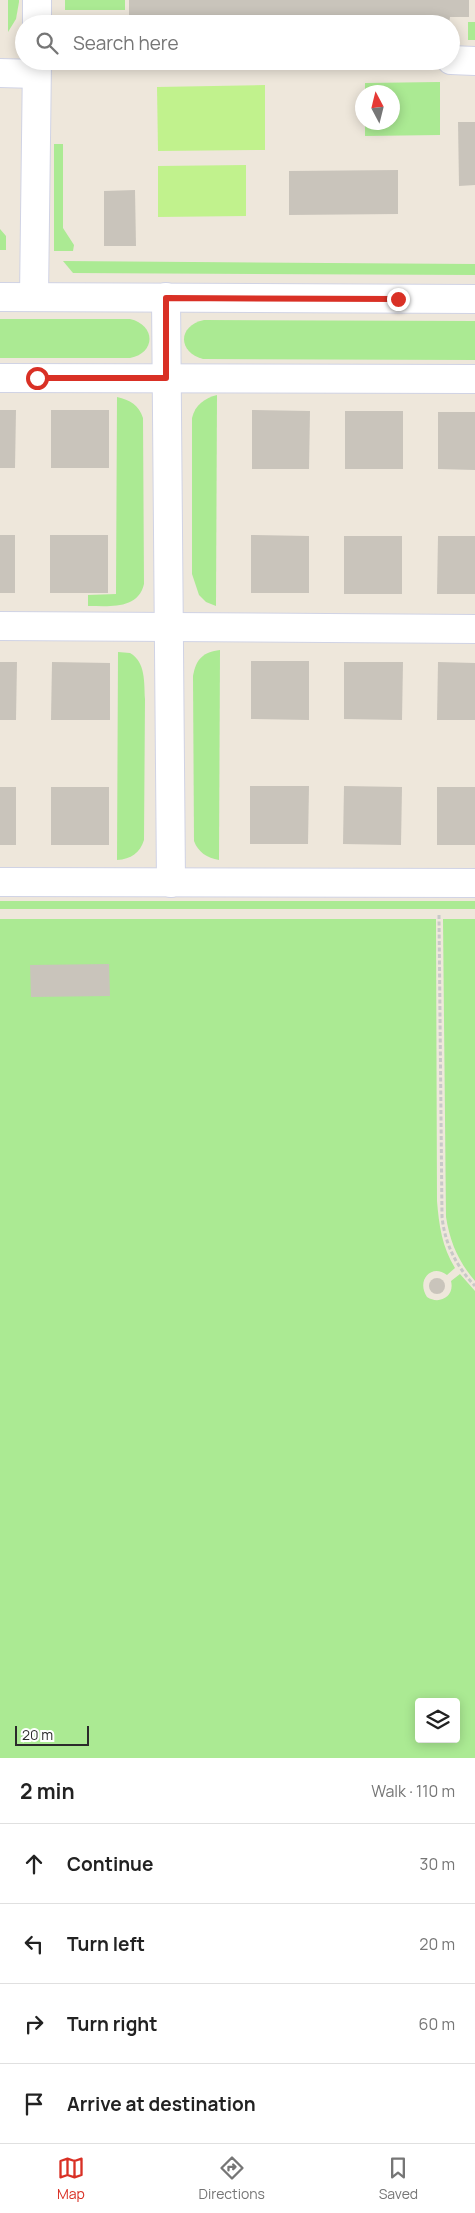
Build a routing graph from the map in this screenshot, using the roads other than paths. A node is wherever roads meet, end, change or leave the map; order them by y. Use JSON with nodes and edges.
{"nodes":[{"id":1,"x":37,"y":0,"type":"edge"},
{"id":2,"x":37,"y":15,"type":"edge"},
{"id":3,"x":460,"y":60,"type":"edge"},
{"id":4,"x":475,"y":60,"type":"edge"},
{"id":5,"x":18,"y":70,"type":"edge"},
{"id":6,"x":37,"y":70,"type":"edge"},
{"id":7,"x":0,"y":73,"type":"edge"},
{"id":8,"x":0,"y":296,"type":"edge"},
{"id":9,"x":34,"y":297,"type":"junction"},
{"id":10,"x":166,"y":298,"type":"junction"},
{"id":11,"x":475,"y":299,"type":"edge"},
{"id":12,"x":0,"y":378,"type":"edge"},
{"id":13,"x":166,"y":378,"type":"junction"},
{"id":14,"x":475,"y":378,"type":"edge"},
{"id":15,"x":0,"y":626,"type":"edge"},
{"id":16,"x":170,"y":628,"type":"junction"},
{"id":17,"x":475,"y":629,"type":"edge"},
{"id":18,"x":0,"y":882,"type":"edge"},
{"id":19,"x":475,"y":882,"type":"edge"},
{"id":20,"x":171,"y":883,"type":"junction"}],
"edges":[{"from":1,"to":2,"type":"street"},
{"from":3,"to":4,"type":"street"},
{"from":5,"to":7,"type":"street"},
{"from":6,"to":9,"type":"street"},
{"from":8,"to":9,"type":"street"},
{"from":9,"to":10,"type":"street"},
{"from":10,"to":11,"type":"street"},
{"from":10,"to":13,"type":"street"},
{"from":12,"to":13,"type":"street"},
{"from":13,"to":14,"type":"street"},
{"from":13,"to":16,"type":"street"},
{"from":15,"to":16,"type":"street"},
{"from":16,"to":17,"type":"street"},
{"from":16,"to":20,"type":"street"},
{"from":18,"to":20,"type":"street"},
{"from":19,"to":20,"type":"street"}]}
